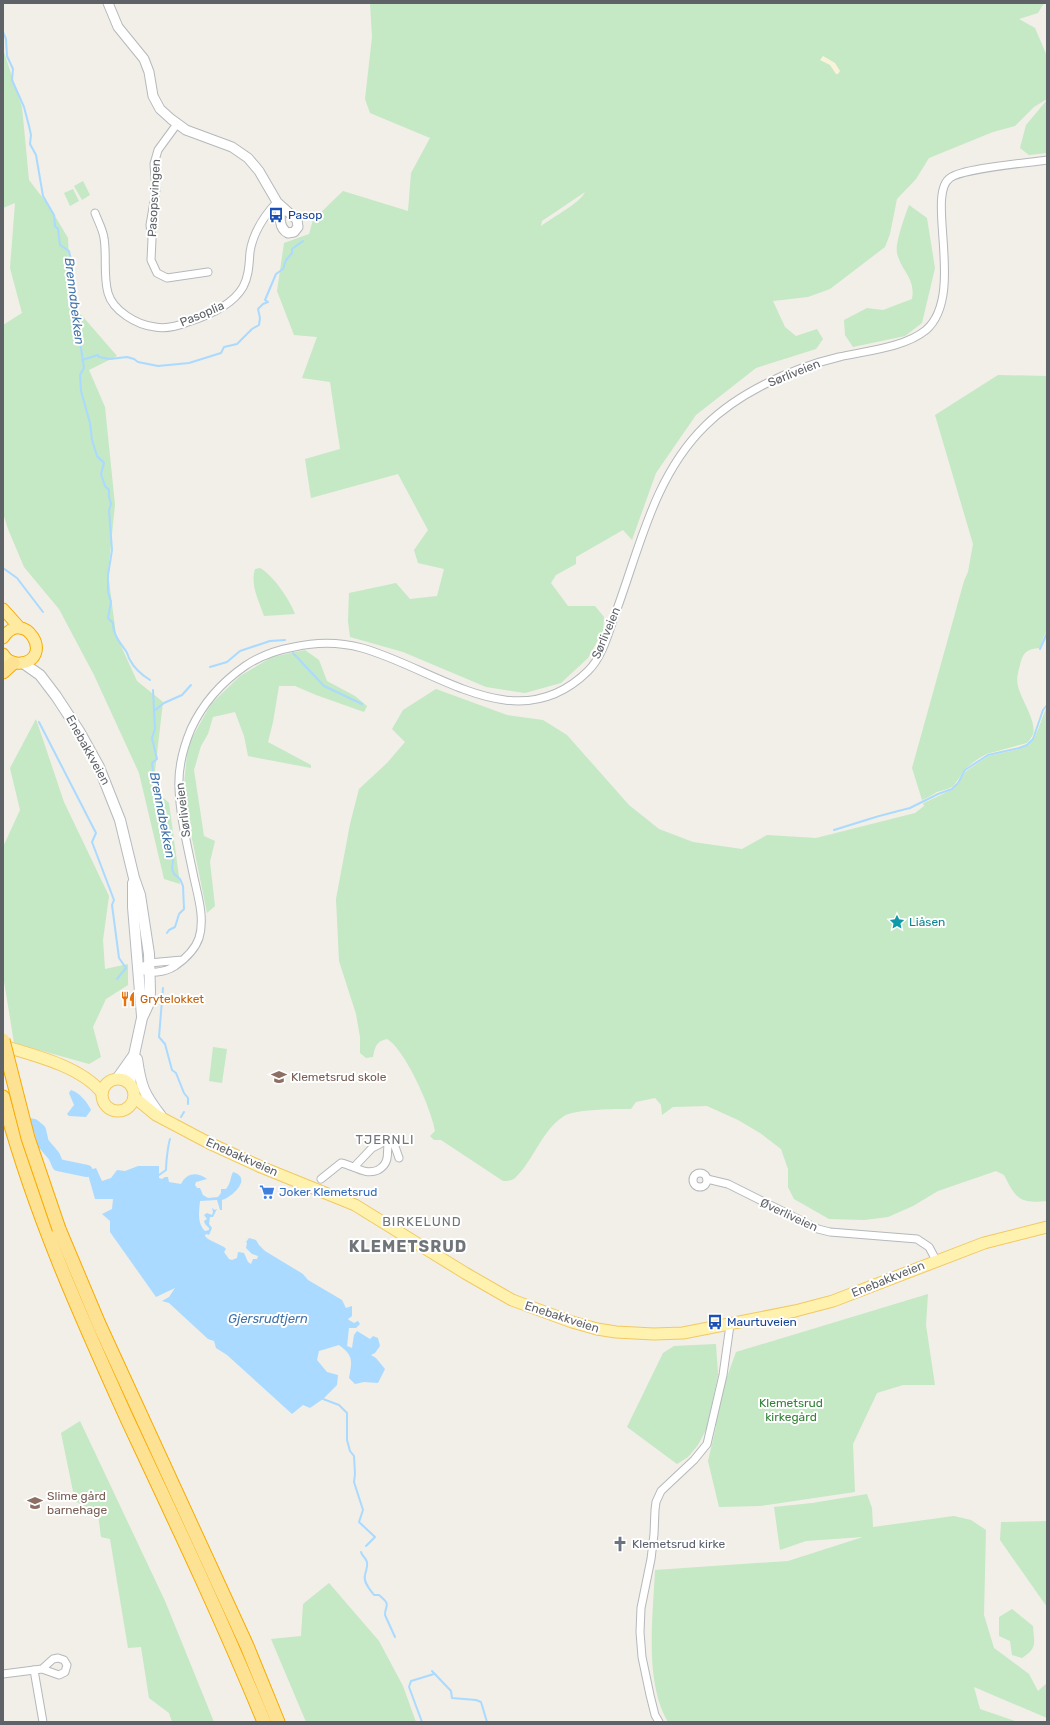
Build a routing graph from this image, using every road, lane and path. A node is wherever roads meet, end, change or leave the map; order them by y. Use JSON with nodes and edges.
{"nodes":[{"id":1,"x":108,"y":3,"type":"edge"},
{"id":2,"x":177,"y":124,"type":"junction"},
{"id":3,"x":1047,"y":160,"type":"edge"},
{"id":4,"x":279,"y":204,"type":"joint"},
{"id":5,"x":94,"y":213,"type":"dead end"},
{"id":6,"x":208,"y":272,"type":"dead end"},
{"id":7,"x":3,"y":609,"type":"edge"},
{"id":8,"x":20,"y":628,"type":"junction"},
{"id":9,"x":4,"y":634,"type":"edge"},
{"id":10,"x":3,"y":654,"type":"edge"},
{"id":11,"x":35,"y":654,"type":"junction"},
{"id":12,"x":18,"y":663,"type":"junction"},
{"id":13,"x":3,"y":672,"type":"edge"},
{"id":14,"x":40,"y":675,"type":"junction"},
{"id":15,"x":134,"y":878,"type":"junction"},
{"id":16,"x":139,"y":968,"type":"junction"},
{"id":17,"x":150,"y":968,"type":"junction"},
{"id":18,"x":142,"y":1018,"type":"junction"},
{"id":19,"x":3,"y":1040,"type":"edge"},
{"id":20,"x":3,"y":1046,"type":"edge"},
{"id":21,"x":135,"y":1052,"type":"junction"},
{"id":22,"x":80,"y":1075,"type":"junction"},
{"id":23,"x":113,"y":1081,"type":"junction"},
{"id":24,"x":130,"y":1084,"type":"junction"},
{"id":25,"x":102,"y":1093,"type":"junction"},
{"id":26,"x":3,"y":1097,"type":"edge"},
{"id":27,"x":134,"y":1097,"type":"junction"},
{"id":28,"x":128,"y":1108,"type":"junction"},
{"id":29,"x":160,"y":1118,"type":"junction"},
{"id":30,"x":380,"y":1144,"type":"dead end"},
{"id":31,"x":399,"y":1158,"type":"dead end"},
{"id":32,"x":354,"y":1167,"type":"junction"},
{"id":33,"x":321,"y":1179,"type":"dead end"},
{"id":34,"x":707,"y":1179,"type":"dead end"},
{"id":35,"x":1047,"y":1227,"type":"edge"},
{"id":36,"x":936,"y":1260,"type":"junction"},
{"id":37,"x":730,"y":1325,"type":"junction"},
{"id":38,"x":42,"y":1669,"type":"dead end"},
{"id":39,"x":34,"y":1670,"type":"junction"},
{"id":40,"x":3,"y":1674,"type":"edge"},
{"id":41,"x":43,"y":1722,"type":"edge"},
{"id":42,"x":264,"y":1722,"type":"edge"},
{"id":43,"x":278,"y":1722,"type":"edge"},
{"id":44,"x":659,"y":1722,"type":"edge"}],
"edges":[{"from":1,"to":2,"type":"street"},
{"from":2,"to":4,"type":"street"},
{"from":2,"to":6,"type":"street","name":"Pasopsvingen"},
{"from":3,"to":17,"type":"street","name":"Sørliveien"},
{"from":4,"to":5,"type":"street","name":"Pasoplia"},
{"from":7,"to":8,"type":"highway"},
{"from":8,"to":9,"type":"highway"},
{"from":8,"to":11,"type":"highway"},
{"from":10,"to":12,"type":"highway"},
{"from":11,"to":12,"type":"highway"},
{"from":11,"to":14,"type":"main road","name":"Enebakkveien"},
{"from":12,"to":13,"type":"highway"},
{"from":12,"to":14,"type":"main road","name":"Enebakkveien"},
{"from":14,"to":15,"type":"main road","name":"Enebakkveien"},
{"from":15,"to":16,"type":"main road","name":"Enebakkveien"},
{"from":15,"to":17,"type":"main road","name":"Enebakkveien"},
{"from":16,"to":17,"type":"street","name":"Sørliveien"},
{"from":16,"to":18,"type":"main road","name":"Enebakkveien"},
{"from":17,"to":18,"type":"main road","name":"Enebakkveien"},
{"from":18,"to":21,"type":"main road","name":"Enebakkveien"},
{"from":19,"to":43,"type":"highway","bridge":true},
{"from":20,"to":22,"type":"main road"},
{"from":21,"to":23,"type":"main road","name":"Enebakkveien"},
{"from":21,"to":24,"type":"main road","name":"Enebakkveien"},
{"from":21,"to":29,"type":"main road"},
{"from":22,"to":23,"type":"main road"},
{"from":22,"to":25,"type":"main road"},
{"from":23,"to":24,"type":"main road"},
{"from":23,"to":25,"type":"main road","name":"Enebakkveien"},
{"from":24,"to":27,"type":"main road","name":"Enebakkveien"},
{"from":25,"to":28,"type":"main road","name":"Enebakkveien"},
{"from":26,"to":42,"type":"highway"},
{"from":27,"to":28,"type":"main road"},
{"from":27,"to":29,"type":"main road","name":"Enebakkveien"},
{"from":28,"to":29,"type":"main road","name":"Enebakkveien"},
{"from":29,"to":37,"type":"main road","name":"Enebakkveien"},
{"from":30,"to":32,"type":"street"},
{"from":31,"to":32,"type":"street"},
{"from":32,"to":33,"type":"street"},
{"from":34,"to":36,"type":"street","name":"Øverliveien"},
{"from":35,"to":36,"type":"main road","name":"Enebakkveien"},
{"from":36,"to":37,"type":"main road","name":"Enebakkveien"},
{"from":37,"to":44,"type":"street"},
{"from":38,"to":39,"type":"street"},
{"from":39,"to":40,"type":"street"},
{"from":39,"to":41,"type":"street"}]}
